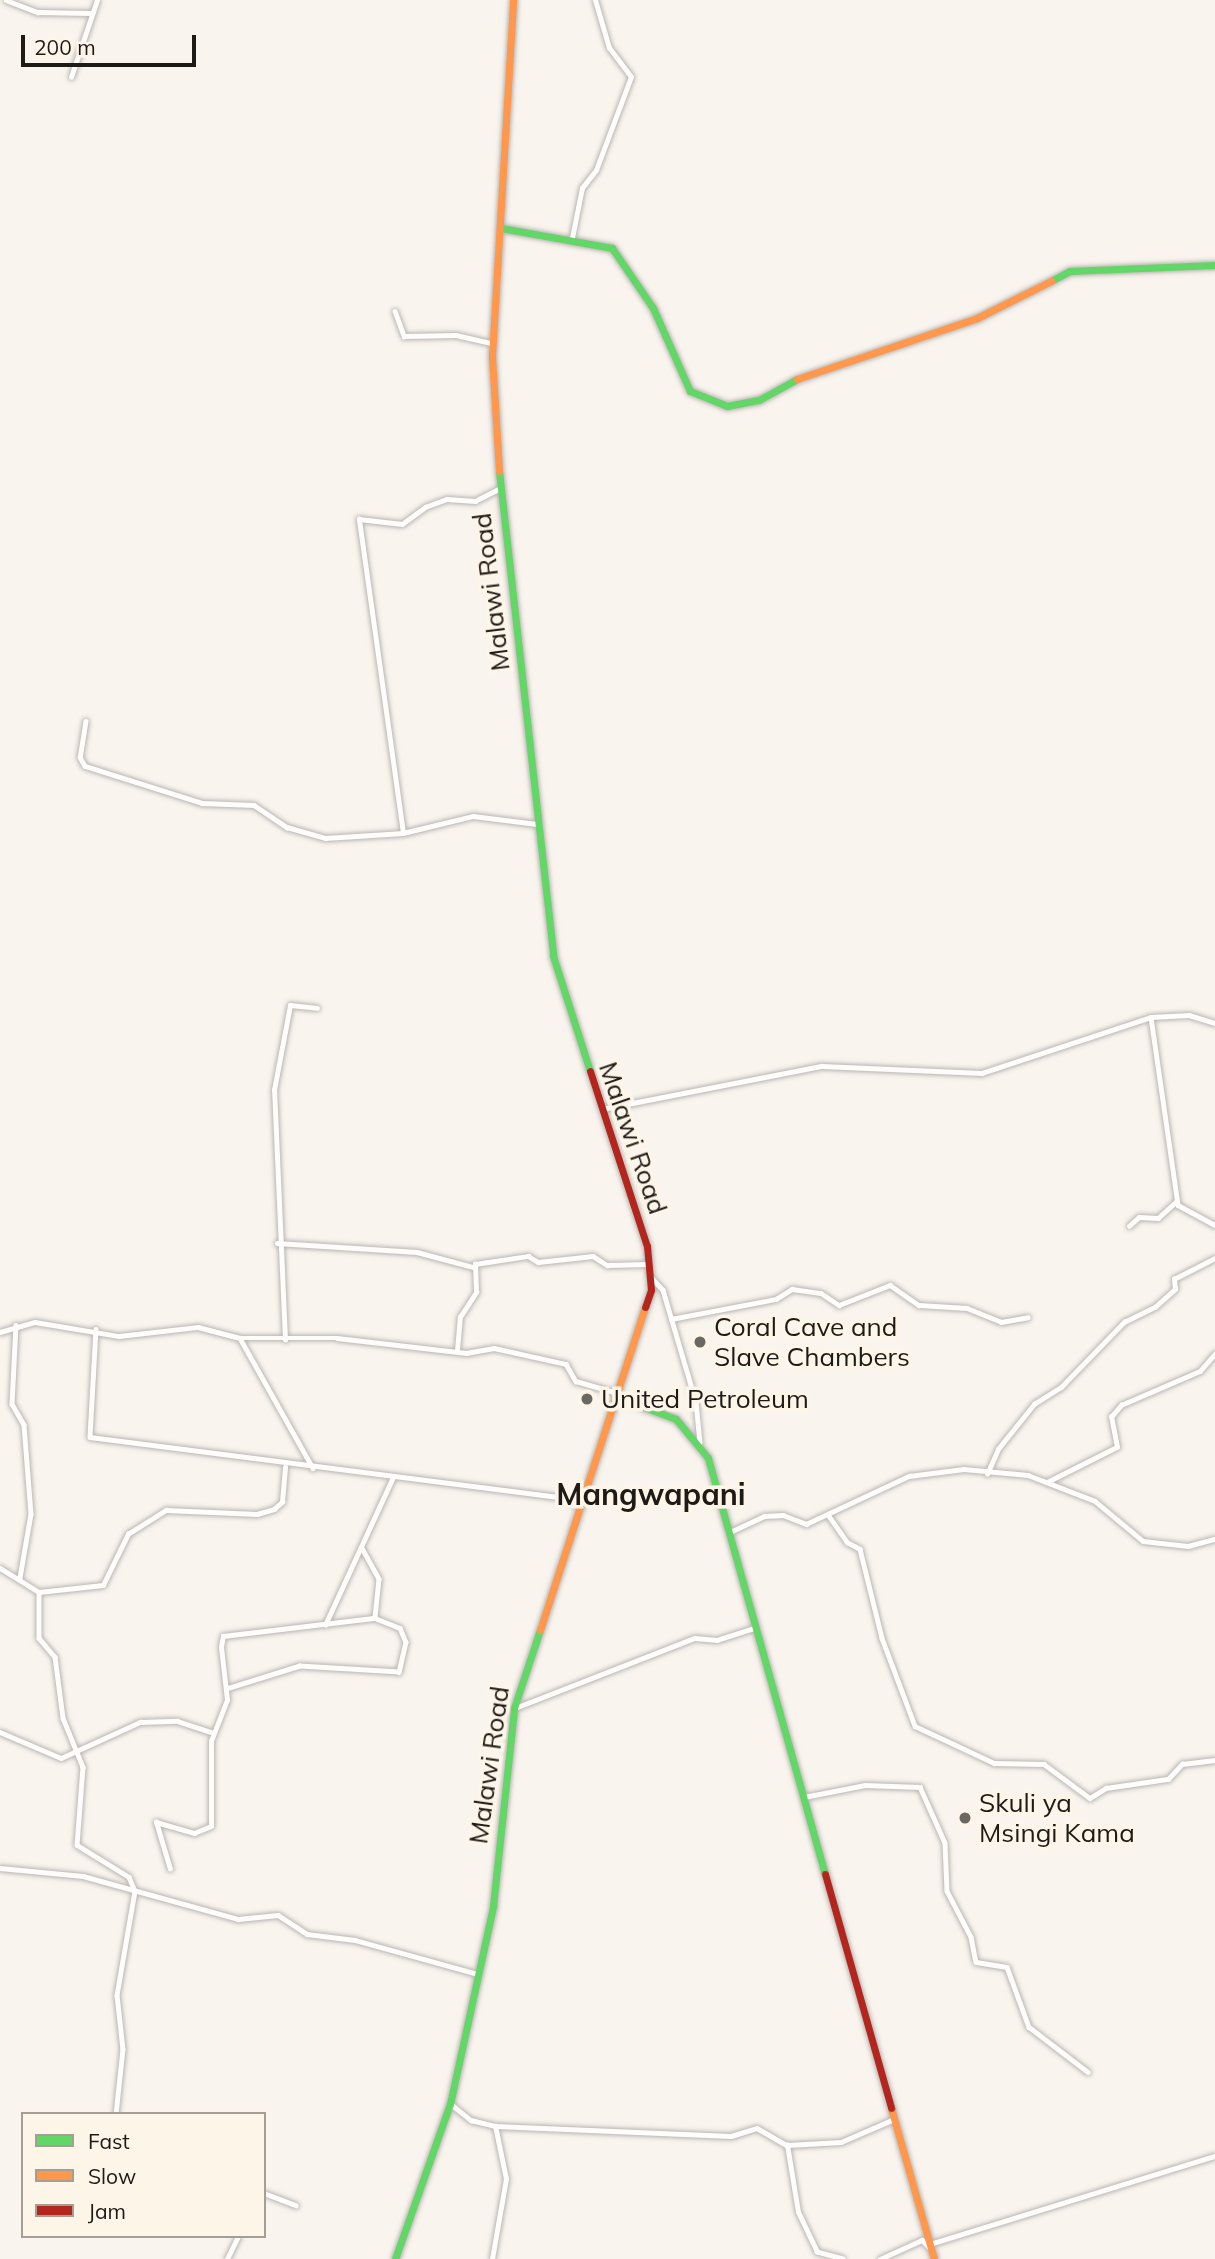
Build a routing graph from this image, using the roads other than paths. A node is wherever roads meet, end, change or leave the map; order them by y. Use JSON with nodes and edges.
{"nodes":[{"id":1,"x":6,"y":0,"type":"edge"},
{"id":2,"x":97,"y":0,"type":"edge"},
{"id":3,"x":513,"y":0,"type":"edge"},
{"id":4,"x":595,"y":0,"type":"edge"},
{"id":5,"x":90,"y":13,"type":"junction"},
{"id":6,"x":71,"y":76,"type":"dead end"},
{"id":7,"x":501,"y":228,"type":"junction"},
{"id":8,"x":572,"y":238,"type":"junction"},
{"id":9,"x":1215,"y":265,"type":"edge"},
{"id":10,"x":395,"y":311,"type":"dead end"},
{"id":11,"x":493,"y":343,"type":"junction"},
{"id":12,"x":500,"y":488,"type":"junction"},
{"id":13,"x":86,"y":721,"type":"dead end"},
{"id":14,"x":537,"y":824,"type":"junction"},
{"id":15,"x":403,"y":833,"type":"junction"},
{"id":16,"x":317,"y":1008,"type":"dead end"},
{"id":17,"x":1151,"y":1017,"type":"junction"},
{"id":18,"x":1215,"y":1023,"type":"edge"},
{"id":19,"x":601,"y":1110,"type":"junction"},
{"id":20,"x":1177,"y":1201,"type":"junction"},
{"id":21,"x":1215,"y":1225,"type":"edge"},
{"id":22,"x":1129,"y":1226,"type":"dead end"},
{"id":23,"x":277,"y":1243,"type":"junction"},
{"id":24,"x":1215,"y":1258,"type":"edge"},
{"id":25,"x":651,"y":1264,"type":"junction"},
{"id":26,"x":473,"y":1267,"type":"junction"},
{"id":27,"x":651,"y":1278,"type":"junction"},
{"id":28,"x":1028,"y":1317,"type":"dead end"},
{"id":29,"x":671,"y":1319,"type":"junction"},
{"id":30,"x":16,"y":1325,"type":"junction"},
{"id":31,"x":96,"y":1329,"type":"junction"},
{"id":32,"x":0,"y":1332,"type":"edge"},
{"id":33,"x":240,"y":1338,"type":"junction"},
{"id":34,"x":285,"y":1340,"type":"junction"},
{"id":35,"x":457,"y":1350,"type":"junction"},
{"id":36,"x":1215,"y":1354,"type":"edge"},
{"id":37,"x":616,"y":1395,"type":"junction"},
{"id":38,"x":701,"y":1443,"type":"junction"},
{"id":39,"x":285,"y":1467,"type":"junction"},
{"id":40,"x":313,"y":1468,"type":"junction"},
{"id":41,"x":987,"y":1475,"type":"junction"},
{"id":42,"x":392,"y":1479,"type":"junction"},
{"id":43,"x":1046,"y":1483,"type":"junction"},
{"id":44,"x":579,"y":1506,"type":"junction"},
{"id":45,"x":829,"y":1516,"type":"junction"},
{"id":46,"x":730,"y":1532,"type":"junction"},
{"id":47,"x":1215,"y":1539,"type":"edge"},
{"id":48,"x":362,"y":1548,"type":"junction"},
{"id":49,"x":0,"y":1568,"type":"edge"},
{"id":50,"x":20,"y":1578,"type":"junction"},
{"id":51,"x":39,"y":1592,"type":"junction"},
{"id":52,"x":375,"y":1618,"type":"junction"},
{"id":53,"x":326,"y":1625,"type":"junction"},
{"id":54,"x":754,"y":1628,"type":"junction"},
{"id":55,"x":226,"y":1689,"type":"junction"},
{"id":56,"x":514,"y":1708,"type":"junction"},
{"id":57,"x":0,"y":1732,"type":"edge"},
{"id":58,"x":213,"y":1733,"type":"junction"},
{"id":59,"x":80,"y":1754,"type":"junction"},
{"id":60,"x":1215,"y":1760,"type":"edge"},
{"id":61,"x":803,"y":1797,"type":"junction"},
{"id":62,"x":0,"y":1868,"type":"edge"},
{"id":63,"x":170,"y":1869,"type":"dead end"},
{"id":64,"x":135,"y":1891,"type":"junction"},
{"id":65,"x":479,"y":1974,"type":"junction"},
{"id":66,"x":1088,"y":2073,"type":"dead end"},
{"id":67,"x":450,"y":2104,"type":"junction"},
{"id":68,"x":116,"y":2112,"type":"edge"},
{"id":69,"x":892,"y":2120,"type":"junction"},
{"id":70,"x":495,"y":2126,"type":"junction"},
{"id":71,"x":787,"y":2145,"type":"junction"},
{"id":72,"x":1215,"y":2156,"type":"edge"},
{"id":73,"x":266,"y":2194,"type":"edge"},
{"id":74,"x":296,"y":2205,"type":"dead end"},
{"id":75,"x":237,"y":2238,"type":"edge"},
{"id":76,"x":930,"y":2246,"type":"junction"},
{"id":77,"x":227,"y":2259,"type":"edge"},
{"id":78,"x":395,"y":2259,"type":"edge"},
{"id":79,"x":492,"y":2259,"type":"edge"},
{"id":80,"x":843,"y":2259,"type":"edge"},
{"id":81,"x":880,"y":2259,"type":"edge"},
{"id":82,"x":934,"y":2259,"type":"edge"}],
"edges":[{"from":1,"to":5,"type":"street"},
{"from":2,"to":5,"type":"street"},
{"from":3,"to":7,"type":"main road","name":"Malawi Road"},
{"from":4,"to":8,"type":"street"},
{"from":5,"to":6,"type":"street"},
{"from":7,"to":8,"type":"main road"},
{"from":7,"to":11,"type":"main road","name":"Malawi Road"},
{"from":8,"to":9,"type":"main road"},
{"from":10,"to":11,"type":"street"},
{"from":11,"to":12,"type":"main road","name":"Malawi Road"},
{"from":12,"to":14,"type":"main road","name":"Malawi Road"},
{"from":12,"to":15,"type":"street"},
{"from":13,"to":15,"type":"street"},
{"from":14,"to":15,"type":"street"},
{"from":14,"to":19,"type":"main road","name":"Malawi Road"},
{"from":16,"to":23,"type":"street"},
{"from":17,"to":18,"type":"street"},
{"from":17,"to":19,"type":"street"},
{"from":17,"to":20,"type":"street"},
{"from":19,"to":25,"type":"main road","name":"Malawi Road"},
{"from":20,"to":21,"type":"street"},
{"from":20,"to":22,"type":"street"},
{"from":23,"to":26,"type":"street"},
{"from":23,"to":34,"type":"street"},
{"from":24,"to":41,"type":"street"},
{"from":25,"to":26,"type":"street"},
{"from":25,"to":27,"type":"main road","name":"Malawi Road"},
{"from":26,"to":35,"type":"street"},
{"from":27,"to":29,"type":"street"},
{"from":27,"to":37,"type":"main road","name":"Malawi Road"},
{"from":28,"to":29,"type":"street"},
{"from":29,"to":38,"type":"street"},
{"from":30,"to":31,"type":"street"},
{"from":30,"to":32,"type":"street"},
{"from":30,"to":50,"type":"street"},
{"from":31,"to":33,"type":"street"},
{"from":31,"to":39,"type":"street"},
{"from":33,"to":34,"type":"street"},
{"from":33,"to":40,"type":"street"},
{"from":34,"to":35,"type":"street"},
{"from":35,"to":37,"type":"street"},
{"from":36,"to":43,"type":"street"},
{"from":37,"to":38,"type":"main road"},
{"from":37,"to":44,"type":"main road","name":"Malawi Road"},
{"from":38,"to":46,"type":"main road"},
{"from":39,"to":40,"type":"street"},
{"from":39,"to":51,"type":"street"},
{"from":40,"to":42,"type":"street"},
{"from":41,"to":43,"type":"street"},
{"from":41,"to":45,"type":"street"},
{"from":42,"to":44,"type":"street"},
{"from":42,"to":48,"type":"street"},
{"from":43,"to":47,"type":"street"},
{"from":44,"to":56,"type":"main road","name":"Malawi Road"},
{"from":45,"to":46,"type":"street"},
{"from":45,"to":60,"type":"street"},
{"from":46,"to":54,"type":"main road"},
{"from":48,"to":52,"type":"street"},
{"from":48,"to":53,"type":"street"},
{"from":49,"to":50,"type":"street"},
{"from":50,"to":51,"type":"street"},
{"from":51,"to":59,"type":"street"},
{"from":52,"to":53,"type":"street"},
{"from":52,"to":55,"type":"street"},
{"from":53,"to":55,"type":"street"},
{"from":54,"to":56,"type":"street"},
{"from":54,"to":61,"type":"main road"},
{"from":55,"to":58,"type":"street"},
{"from":56,"to":65,"type":"main road","name":"Malawi Road"},
{"from":57,"to":59,"type":"street"},
{"from":58,"to":59,"type":"street"},
{"from":58,"to":63,"type":"street"},
{"from":59,"to":64,"type":"street"},
{"from":61,"to":66,"type":"street"},
{"from":61,"to":69,"type":"main road"},
{"from":62,"to":64,"type":"street"},
{"from":64,"to":65,"type":"street"},
{"from":64,"to":68,"type":"street"},
{"from":65,"to":67,"type":"main road","name":"Malawi Road"},
{"from":67,"to":70,"type":"street"},
{"from":67,"to":78,"type":"main road","name":"Malawi Road"},
{"from":69,"to":71,"type":"street"},
{"from":69,"to":76,"type":"main road"},
{"from":70,"to":71,"type":"street"},
{"from":70,"to":79,"type":"street"},
{"from":71,"to":80,"type":"street"},
{"from":72,"to":76,"type":"street"},
{"from":73,"to":74,"type":"street"},
{"from":75,"to":77,"type":"street"},
{"from":76,"to":81,"type":"street"},
{"from":76,"to":82,"type":"main road"}]}
